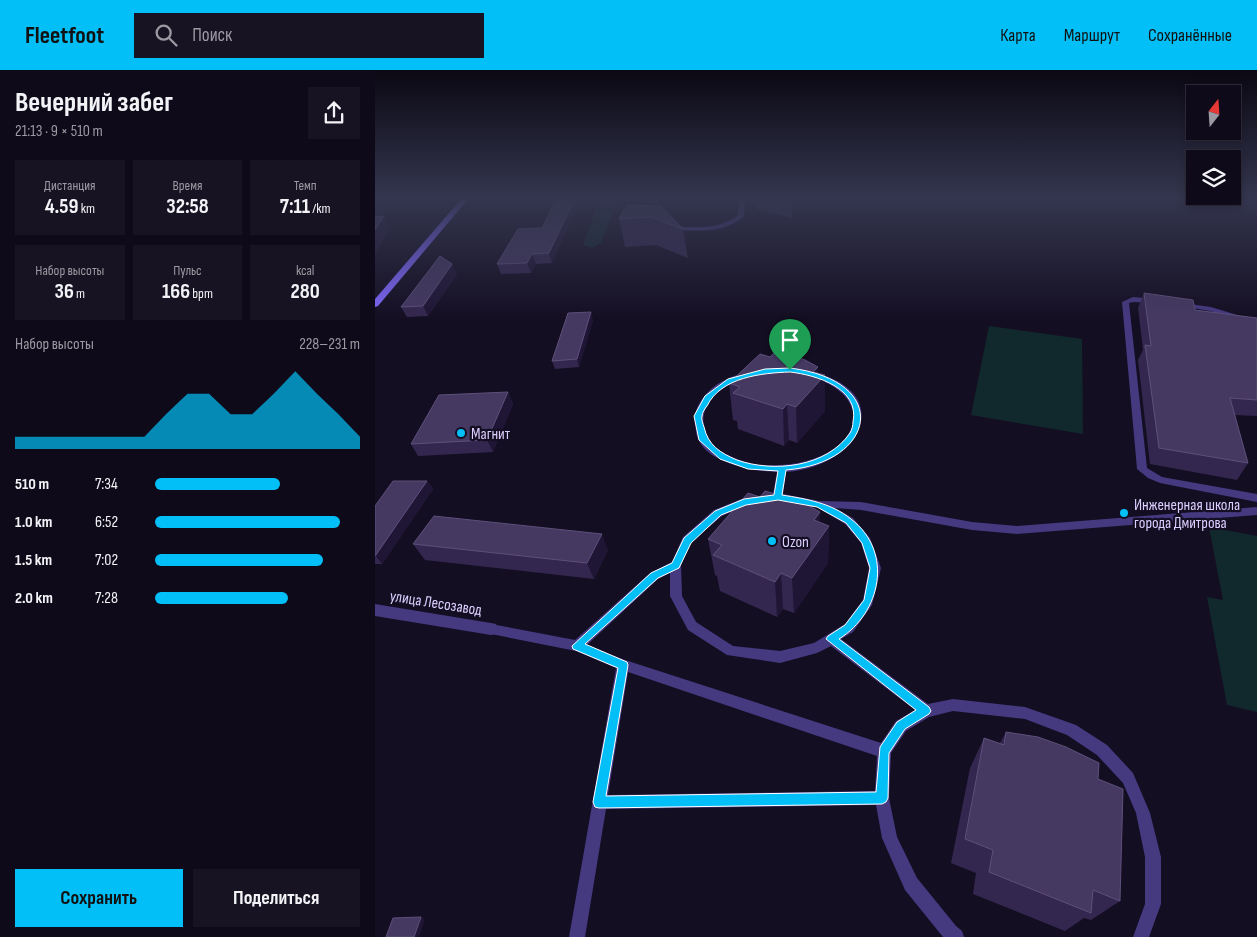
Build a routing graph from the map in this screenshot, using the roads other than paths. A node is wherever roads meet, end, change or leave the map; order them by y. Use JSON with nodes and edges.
{"nodes":[{"id":1,"x":431,"y":238,"type":"edge"},
{"id":2,"x":1161,"y":302,"type":"edge"},
{"id":3,"x":375,"y":304,"type":"edge"},
{"id":4,"x":1170,"y":304,"type":"edge"},
{"id":5,"x":1257,"y":315,"type":"edge"},
{"id":6,"x":1234,"y":316,"type":"junction"},
{"id":7,"x":1257,"y":323,"type":"edge"},
{"id":8,"x":782,"y":468,"type":"junction"},
{"id":9,"x":778,"y":497,"type":"junction"},
{"id":10,"x":1257,"y":498,"type":"edge"},
{"id":11,"x":819,"y":504,"type":"junction"},
{"id":12,"x":1257,"y":511,"type":"edge"},
{"id":13,"x":676,"y":565,"type":"junction"},
{"id":14,"x":375,"y":610,"type":"edge"},
{"id":15,"x":491,"y":628,"type":"joint"},
{"id":16,"x":831,"y":639,"type":"junction"},
{"id":17,"x":577,"y":646,"type":"junction"},
{"id":18,"x":623,"y":665,"type":"junction"},
{"id":19,"x":925,"y":711,"type":"junction"},
{"id":20,"x":884,"y":751,"type":"junction"},
{"id":21,"x":882,"y":798,"type":"junction"},
{"id":22,"x":599,"y":802,"type":"junction"},
{"id":23,"x":1145,"y":934,"type":"edge"},
{"id":24,"x":577,"y":937,"type":"edge"},
{"id":25,"x":956,"y":937,"type":"edge"}],
"edges":[{"from":1,"to":3,"type":"main road"},
{"from":2,"to":10,"type":"lane"},
{"from":4,"to":6,"type":"lane"},
{"from":5,"to":6,"type":"lane"},
{"from":6,"to":7,"type":"lane"},
{"from":8,"to":8,"type":"lane"},
{"from":8,"to":9,"type":"lane"},
{"from":9,"to":11,"type":"lane"},
{"from":9,"to":13,"type":"lane"},
{"from":11,"to":12,"type":"lane"},
{"from":11,"to":16,"type":"lane"},
{"from":13,"to":16,"type":"lane"},
{"from":13,"to":17,"type":"lane"},
{"from":14,"to":15,"type":"street","name":"улица Лесозавод"},
{"from":15,"to":17,"type":"lane"},
{"from":16,"to":19,"type":"lane"},
{"from":17,"to":18,"type":"lane"},
{"from":18,"to":20,"type":"lane"},
{"from":18,"to":22,"type":"lane"},
{"from":19,"to":20,"type":"lane"},
{"from":19,"to":23,"type":"lane"},
{"from":20,"to":21,"type":"lane"},
{"from":21,"to":22,"type":"lane"},
{"from":21,"to":25,"type":"lane"},
{"from":22,"to":24,"type":"lane"}]}
